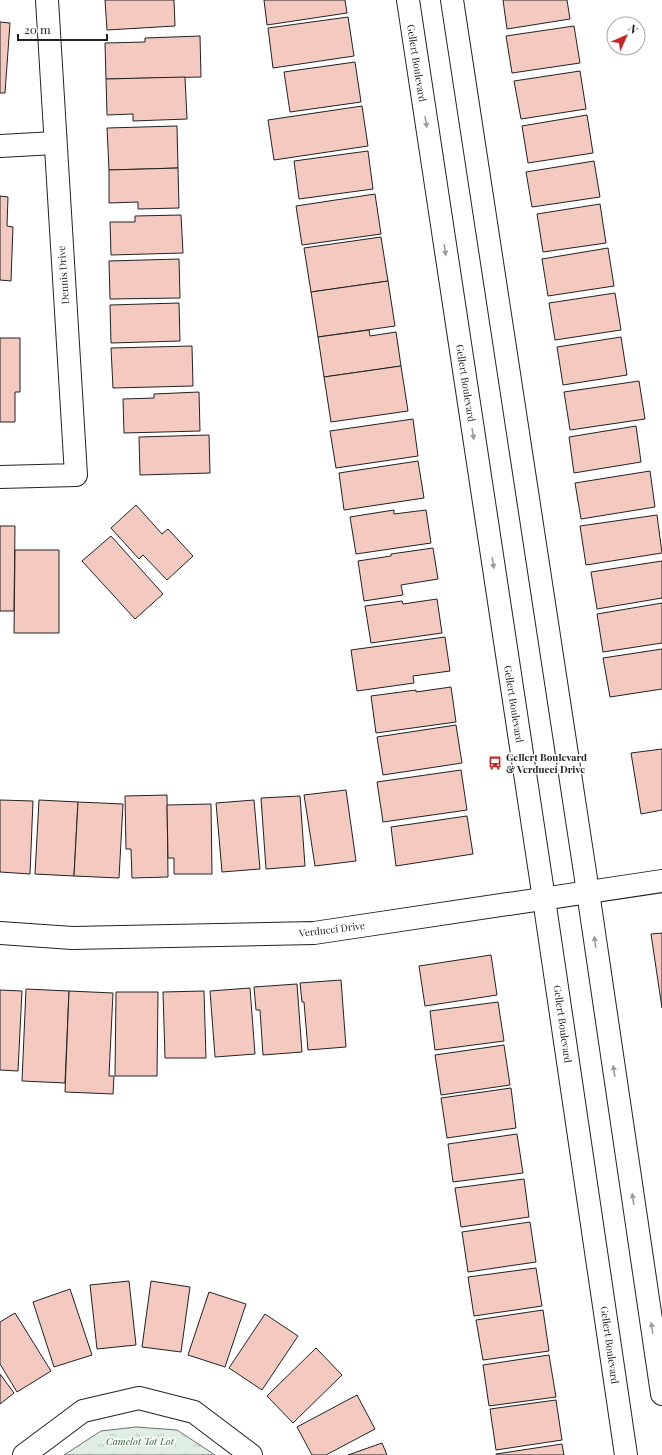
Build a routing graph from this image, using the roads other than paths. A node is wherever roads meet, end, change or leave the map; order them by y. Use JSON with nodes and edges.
{"nodes":[{"id":1,"x":47,"y":0,"type":"edge"},
{"id":2,"x":408,"y":0,"type":"edge"},
{"id":3,"x":452,"y":0,"type":"edge"},
{"id":4,"x":55,"y":143,"type":"junction"},
{"id":5,"x":0,"y":146,"type":"edge"},
{"id":6,"x":0,"y":477,"type":"edge"},
{"id":7,"x":662,"y":881,"type":"edge"},
{"id":8,"x":588,"y":892,"type":"junction"},
{"id":9,"x":544,"y":898,"type":"junction"},
{"id":10,"x":0,"y":933,"type":"edge"},
{"id":11,"x":662,"y":1394,"type":"edge"},
{"id":12,"x":24,"y":1455,"type":"edge"},
{"id":13,"x":251,"y":1455,"type":"edge"},
{"id":14,"x":626,"y":1455,"type":"edge"}],
"edges":[{"from":1,"to":4,"type":"main road","name":"Dennis Drive"},
{"from":2,"to":9,"type":"main road","name":"Gellert Boulevard","one_way":true},
{"from":3,"to":8,"type":"main road"},
{"from":4,"to":5,"type":"main road"},
{"from":4,"to":6,"type":"main road","name":"Dennis Drive"},
{"from":7,"to":8,"type":"main road","name":"Verducci Drive"},
{"from":8,"to":9,"type":"main road","name":"Verducci Drive"},
{"from":11,"to":8,"type":"main road","one_way":true},
{"from":9,"to":10,"type":"main road","name":"Verducci Drive"},
{"from":9,"to":14,"type":"main road","name":"Gellert Boulevard"},
{"from":12,"to":13,"type":"main road"}]}
